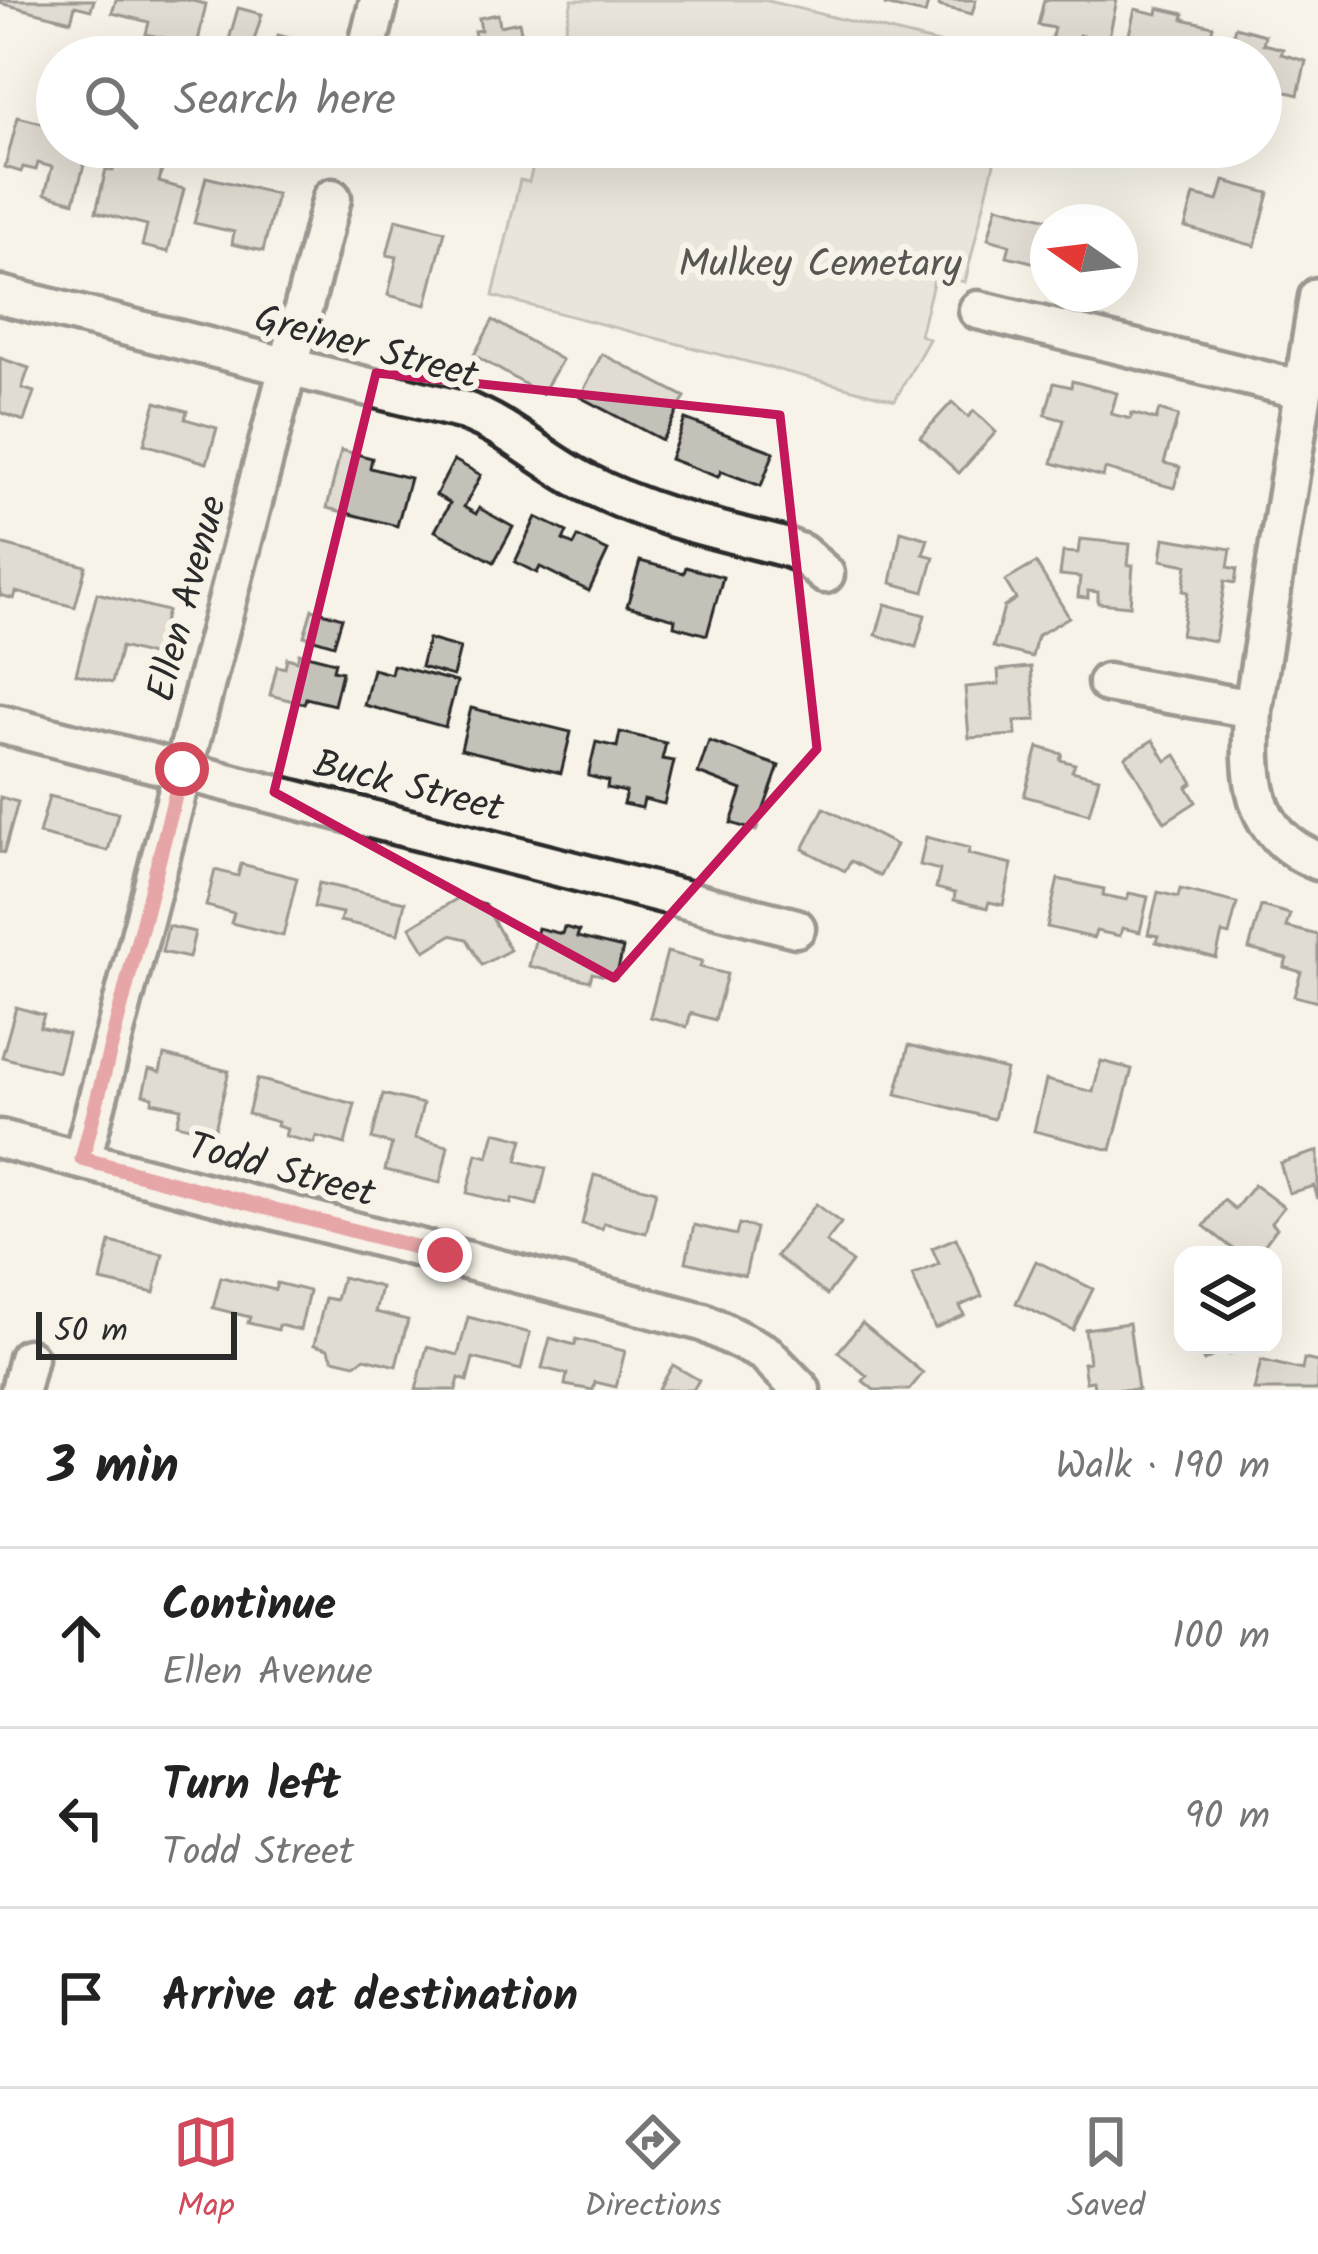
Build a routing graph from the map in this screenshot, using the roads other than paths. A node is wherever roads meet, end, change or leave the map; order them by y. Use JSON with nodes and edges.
{"nodes":[{"id":1,"x":379,"y":0,"type":"edge"},
{"id":2,"x":370,"y":36,"type":"edge"},
{"id":3,"x":332,"y":198,"type":"dead end"},
{"id":4,"x":0,"y":295,"type":"edge"},
{"id":5,"x":1318,"y":297,"type":"edge"},
{"id":6,"x":978,"y":310,"type":"dead end"},
{"id":7,"x":290,"y":367,"type":"junction"},
{"id":8,"x":1303,"y":390,"type":"junction"},
{"id":9,"x":825,"y":574,"type":"dead end"},
{"id":10,"x":1107,"y":683,"type":"dead end"},
{"id":11,"x":1253,"y":709,"type":"junction"},
{"id":12,"x":0,"y":724,"type":"edge"},
{"id":13,"x":182,"y":769,"type":"junction"},
{"id":14,"x":1318,"y":860,"type":"edge"},
{"id":15,"x":796,"y":928,"type":"dead end"},
{"id":16,"x":0,"y":1139,"type":"edge"},
{"id":17,"x":82,"y":1159,"type":"junction"},
{"id":18,"x":801,"y":1390,"type":"edge"}],
"edges":[{"from":1,"to":2,"type":"street"},
{"from":3,"to":7,"type":"street","name":"Ellen Avenue"},
{"from":4,"to":7,"type":"street","name":"Greiner Street"},
{"from":5,"to":8,"type":"street"},
{"from":6,"to":8,"type":"street"},
{"from":7,"to":9,"type":"street","name":"Greiner Street"},
{"from":7,"to":13,"type":"street","name":"Ellen Avenue"},
{"from":8,"to":11,"type":"street"},
{"from":10,"to":11,"type":"street"},
{"from":11,"to":14,"type":"street"},
{"from":12,"to":13,"type":"street","name":"Buck Street"},
{"from":13,"to":15,"type":"street","name":"Buck Street"},
{"from":13,"to":17,"type":"street","name":"Ellen Avenue"},
{"from":16,"to":17,"type":"street","name":"Todd Street"},
{"from":17,"to":18,"type":"street","name":"Todd Street"}]}
